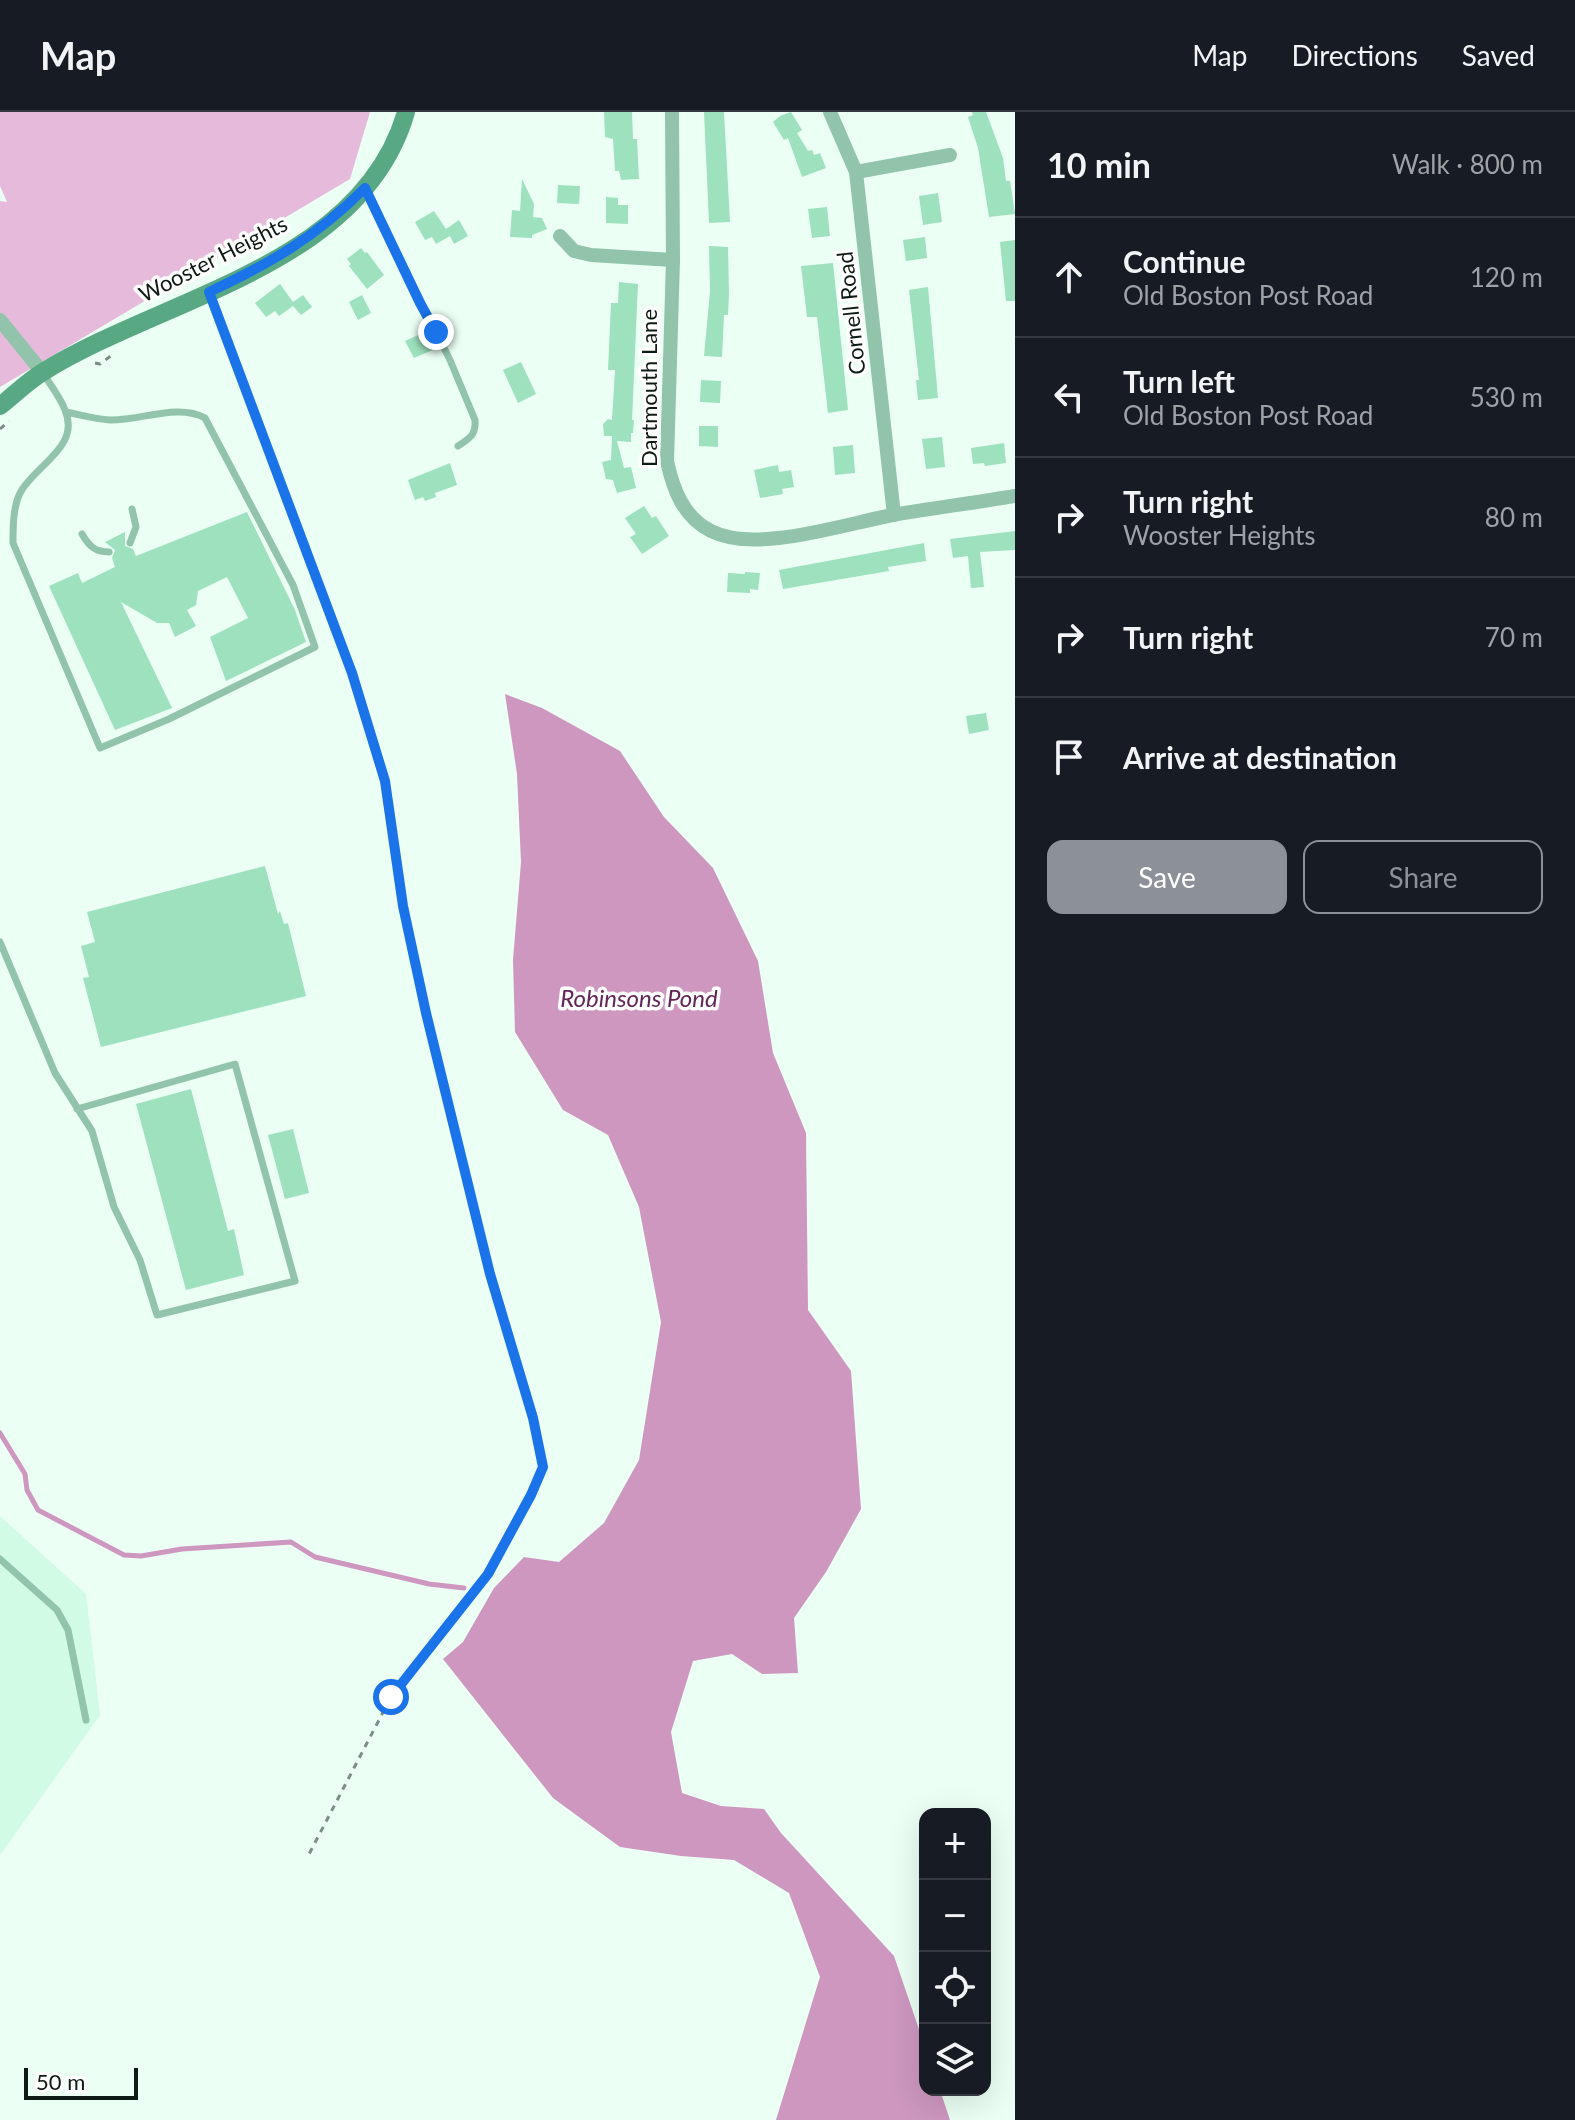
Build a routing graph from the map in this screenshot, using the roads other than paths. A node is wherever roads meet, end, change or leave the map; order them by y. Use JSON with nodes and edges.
{"nodes":[{"id":1,"x":406,"y":112,"type":"edge"},
{"id":2,"x":672,"y":112,"type":"edge"},
{"id":3,"x":830,"y":112,"type":"edge"},
{"id":4,"x":950,"y":155,"type":"dead end"},
{"id":5,"x":856,"y":172,"type":"junction"},
{"id":6,"x":365,"y":188,"type":"junction"},
{"id":7,"x":560,"y":236,"type":"dead end"},
{"id":8,"x":673,"y":260,"type":"junction"},
{"id":9,"x":0,"y":320,"type":"edge"},
{"id":10,"x":42,"y":372,"type":"junction"},
{"id":11,"x":66,"y":412,"type":"junction"},
{"id":12,"x":5,"y":413,"type":"edge"},
{"id":13,"x":458,"y":446,"type":"dead end"},
{"id":14,"x":1015,"y":496,"type":"edge"},
{"id":15,"x":132,"y":509,"type":"dead end"},
{"id":16,"x":894,"y":515,"type":"junction"},
{"id":17,"x":82,"y":534,"type":"dead end"},
{"id":18,"x":130,"y":543,"type":"dead end"},
{"id":19,"x":109,"y":552,"type":"dead end"},
{"id":20,"x":0,"y":942,"type":"edge"},
{"id":21,"x":77,"y":1109,"type":"junction"},
{"id":22,"x":0,"y":1559,"type":"edge"},
{"id":23,"x":86,"y":1720,"type":"dead end"}],
"edges":[{"from":1,"to":6,"type":"main road","name":"Wooster Heights"},
{"from":2,"to":8,"type":"street","name":"Dartmouth Lane"},
{"from":3,"to":5,"type":"street","name":"Cornell Road"},
{"from":4,"to":5,"type":"street"},
{"from":5,"to":16,"type":"street","name":"Cornell Road"},
{"from":6,"to":10,"type":"main road","name":"Wooster Heights"},
{"from":6,"to":13,"type":"lane"},
{"from":7,"to":8,"type":"street"},
{"from":8,"to":16,"type":"street","name":"Dartmouth Lane"},
{"from":9,"to":10,"type":"street"},
{"from":10,"to":11,"type":"lane"},
{"from":10,"to":12,"type":"main road","name":"Wooster Heights"},
{"from":11,"to":11,"type":"lane"},
{"from":14,"to":16,"type":"street","name":"Dartmouth Lane"},
{"from":15,"to":18,"type":"lane"},
{"from":17,"to":19,"type":"lane"},
{"from":20,"to":21,"type":"lane"},
{"from":21,"to":21,"type":"lane"},
{"from":22,"to":23,"type":"lane"}]}
